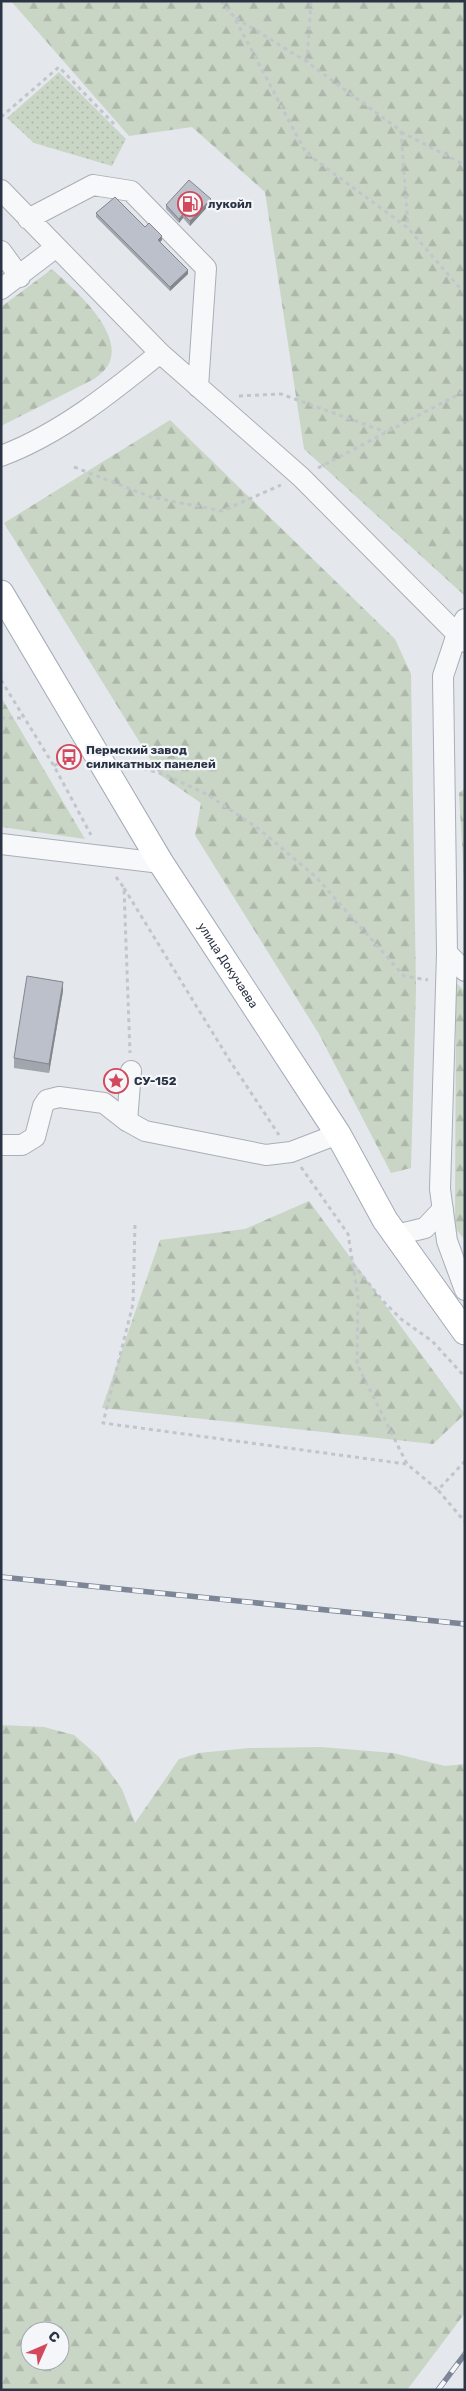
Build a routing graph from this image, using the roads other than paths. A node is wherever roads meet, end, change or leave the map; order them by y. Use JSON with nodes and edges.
{"nodes":[{"id":1,"x":1,"y":190,"type":"edge"},
{"id":2,"x":28,"y":219,"type":"junction"},
{"id":3,"x":56,"y":248,"type":"junction"},
{"id":4,"x":1,"y":251,"type":"edge"},
{"id":5,"x":20,"y":277,"type":"junction"},
{"id":6,"x":1,"y":290,"type":"edge"},
{"id":7,"x":160,"y":353,"type":"junction"},
{"id":8,"x":205,"y":392,"type":"junction"},
{"id":9,"x":1,"y":456,"type":"edge"},
{"id":10,"x":1,"y":593,"type":"edge"},
{"id":11,"x":462,"y":631,"type":"edge"},
{"id":12,"x":1,"y":844,"type":"edge"},
{"id":13,"x":161,"y":863,"type":"junction"},
{"id":14,"x":448,"y":953,"type":"junction"},
{"id":15,"x":465,"y":971,"type":"edge"},
{"id":16,"x":130,"y":1071,"type":"dead end"},
{"id":17,"x":127,"y":1121,"type":"junction"},
{"id":18,"x":338,"y":1134,"type":"junction"},
{"id":19,"x":1,"y":1145,"type":"edge"},
{"id":20,"x":443,"y":1209,"type":"junction"},
{"id":21,"x":396,"y":1235,"type":"junction"},
{"id":22,"x":465,"y":1290,"type":"edge"},
{"id":23,"x":465,"y":1332,"type":"edge"}],
"edges":[{"from":1,"to":2,"type":"street"},
{"from":2,"to":3,"type":"street"},
{"from":2,"to":8,"type":"street"},
{"from":3,"to":5,"type":"street"},
{"from":3,"to":7,"type":"street"},
{"from":4,"to":5,"type":"street"},
{"from":5,"to":6,"type":"street"},
{"from":7,"to":8,"type":"street"},
{"from":7,"to":9,"type":"street"},
{"from":8,"to":11,"type":"street"},
{"from":10,"to":13,"type":"main road","name":"улица Докучаева"},
{"from":11,"to":14,"type":"street"},
{"from":12,"to":13,"type":"street"},
{"from":13,"to":18,"type":"main road","name":"улица Докучаева"},
{"from":14,"to":15,"type":"street"},
{"from":14,"to":20,"type":"street"},
{"from":16,"to":17,"type":"street"},
{"from":17,"to":18,"type":"street"},
{"from":17,"to":19,"type":"street"},
{"from":18,"to":21,"type":"main road","name":"улица Докучаева"},
{"from":20,"to":21,"type":"street"},
{"from":20,"to":22,"type":"street"},
{"from":21,"to":23,"type":"main road","name":"улица Докучаева"}]}
